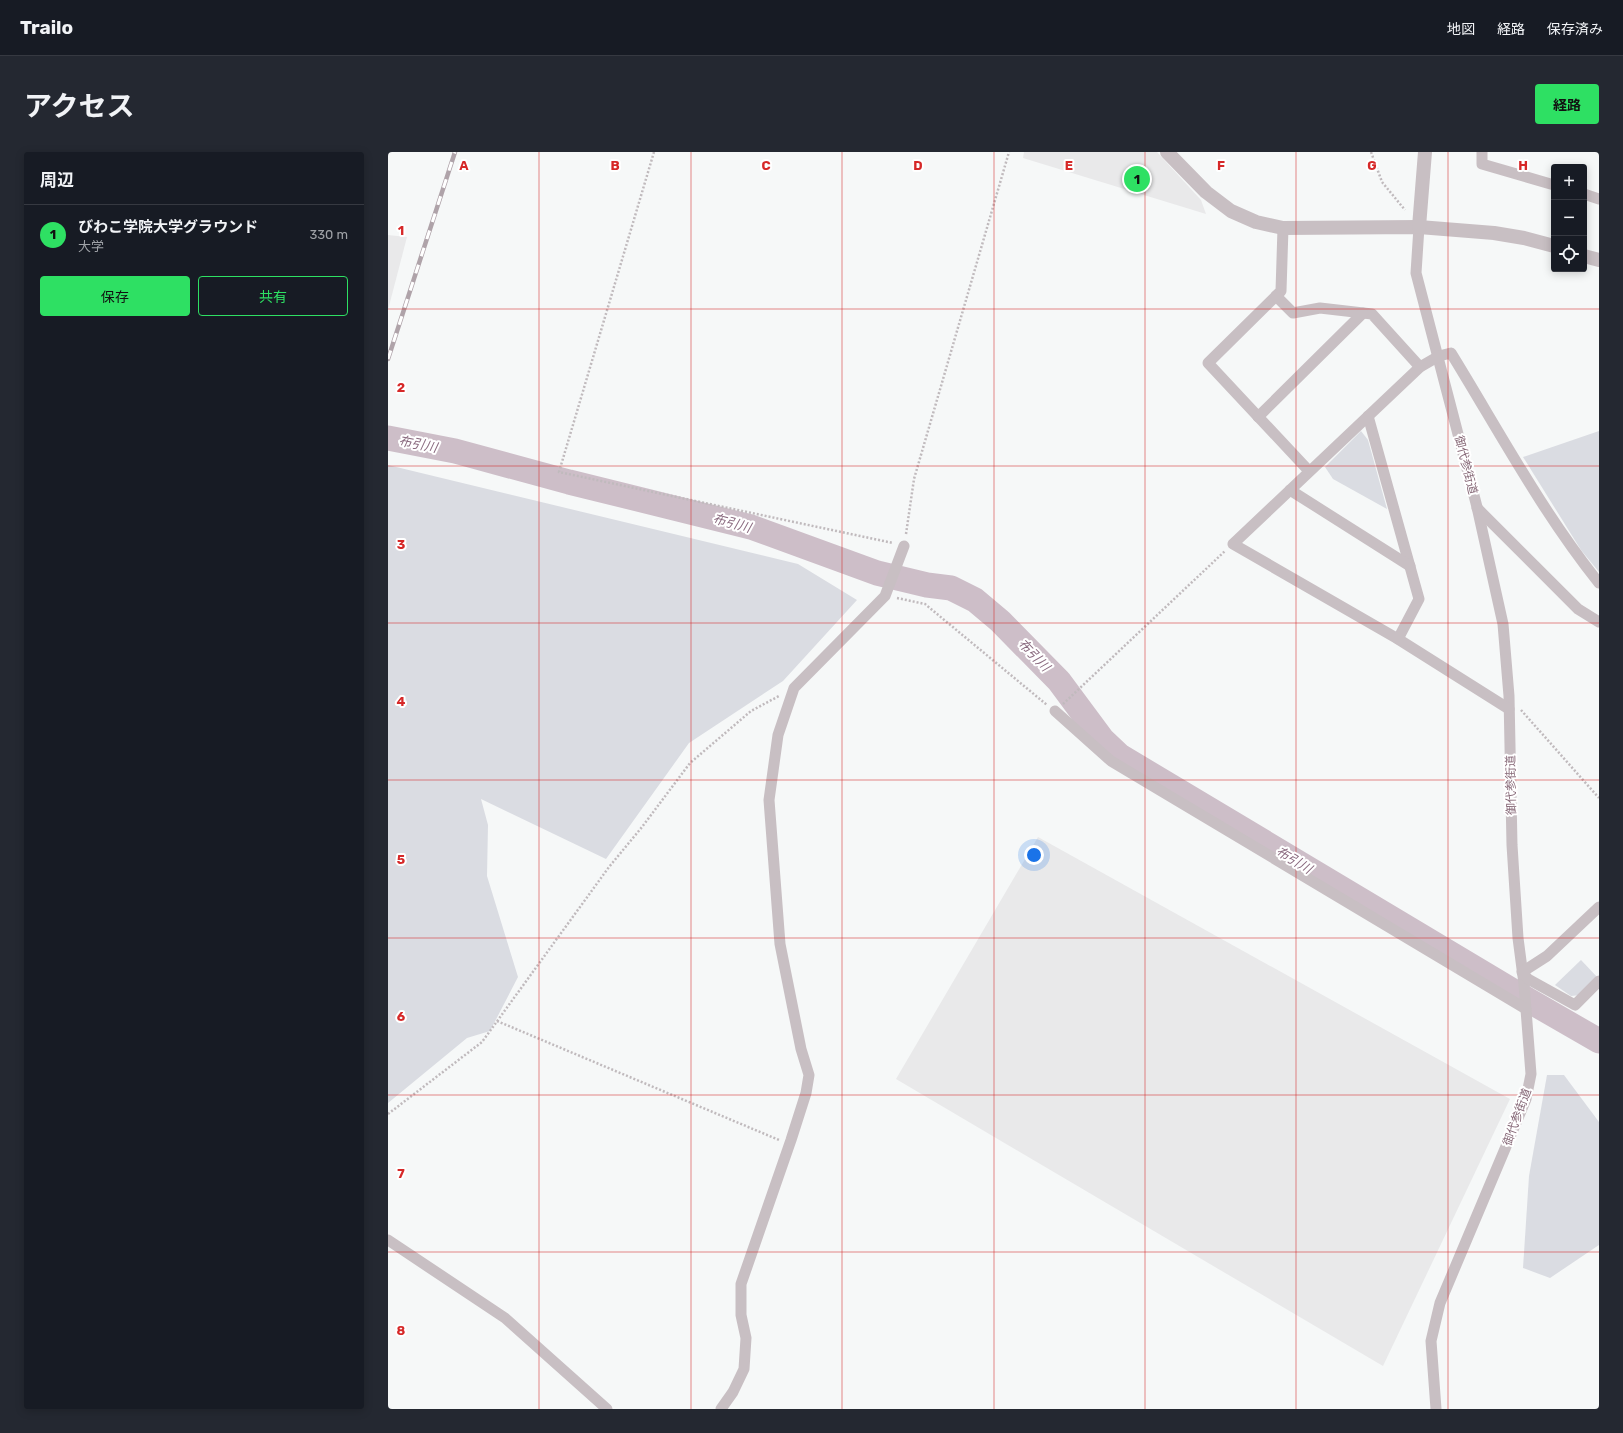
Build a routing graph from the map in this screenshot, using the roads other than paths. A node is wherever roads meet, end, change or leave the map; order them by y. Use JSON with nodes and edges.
{"nodes":[{"id":1,"x":1167,"y":152,"type":"edge"},
{"id":2,"x":1425,"y":152,"type":"edge"},
{"id":3,"x":1482,"y":152,"type":"edge"},
{"id":4,"x":1551,"y":184,"type":"edge"},
{"id":5,"x":1587,"y":195,"type":"edge"},
{"id":6,"x":1599,"y":198,"type":"edge"},
{"id":7,"x":1419,"y":227,"type":"junction"},
{"id":8,"x":1283,"y":228,"type":"junction"},
{"id":9,"x":1551,"y":245,"type":"edge"},
{"id":10,"x":1587,"y":257,"type":"edge"},
{"id":11,"x":1599,"y":260,"type":"edge"},
{"id":12,"x":1276,"y":296,"type":"junction"},
{"id":13,"x":1363,"y":313,"type":"junction"},
{"id":14,"x":1438,"y":356,"type":"junction"},
{"id":15,"x":1420,"y":366,"type":"junction"},
{"id":16,"x":1368,"y":416,"type":"junction"},
{"id":17,"x":1258,"y":417,"type":"junction"},
{"id":18,"x":1309,"y":471,"type":"junction"},
{"id":19,"x":1290,"y":490,"type":"junction"},
{"id":20,"x":1477,"y":508,"type":"junction"},
{"id":21,"x":904,"y":546,"type":"road end"},
{"id":22,"x":1410,"y":566,"type":"junction"},
{"id":23,"x":1599,"y":583,"type":"edge"},
{"id":24,"x":1599,"y":622,"type":"edge"},
{"id":25,"x":1398,"y":639,"type":"junction"},
{"id":26,"x":1509,"y":709,"type":"junction"},
{"id":27,"x":1055,"y":711,"type":"road end"},
{"id":28,"x":1599,"y":907,"type":"edge"},
{"id":29,"x":1522,"y":972,"type":"junction"},
{"id":30,"x":1599,"y":981,"type":"edge"},
{"id":31,"x":1526,"y":1005,"type":"junction"},
{"id":32,"x":388,"y":1240,"type":"edge"},
{"id":33,"x":607,"y":1409,"type":"edge"},
{"id":34,"x":721,"y":1409,"type":"edge"},
{"id":35,"x":1436,"y":1409,"type":"edge"}],
"edges":[{"from":1,"to":8,"type":"street"},
{"from":2,"to":7,"type":"street","name":"御代参街道"},
{"from":3,"to":4,"type":"street"},
{"from":5,"to":6,"type":"street"},
{"from":7,"to":8,"type":"street"},
{"from":7,"to":9,"type":"street"},
{"from":7,"to":14,"type":"street","name":"御代参街道"},
{"from":8,"to":12,"type":"street"},
{"from":10,"to":11,"type":"street"},
{"from":12,"to":13,"type":"street"},
{"from":12,"to":17,"type":"street"},
{"from":13,"to":15,"type":"street"},
{"from":13,"to":17,"type":"street"},
{"from":14,"to":15,"type":"street"},
{"from":14,"to":20,"type":"street","name":"御代参街道"},
{"from":14,"to":23,"type":"street"},
{"from":15,"to":16,"type":"street"},
{"from":16,"to":18,"type":"street"},
{"from":16,"to":22,"type":"street"},
{"from":17,"to":18,"type":"street"},
{"from":18,"to":19,"type":"street"},
{"from":19,"to":22,"type":"street"},
{"from":19,"to":25,"type":"street"},
{"from":20,"to":24,"type":"street"},
{"from":20,"to":26,"type":"street","name":"御代参街道"},
{"from":21,"to":34,"type":"street"},
{"from":22,"to":25,"type":"street"},
{"from":25,"to":26,"type":"street"},
{"from":26,"to":29,"type":"street","name":"御代参街道"},
{"from":27,"to":31,"type":"street"},
{"from":28,"to":29,"type":"street"},
{"from":29,"to":30,"type":"street"},
{"from":29,"to":31,"type":"street","name":"御代参街道"},
{"from":31,"to":35,"type":"street","name":"御代参街道"},
{"from":32,"to":33,"type":"street"}]}
